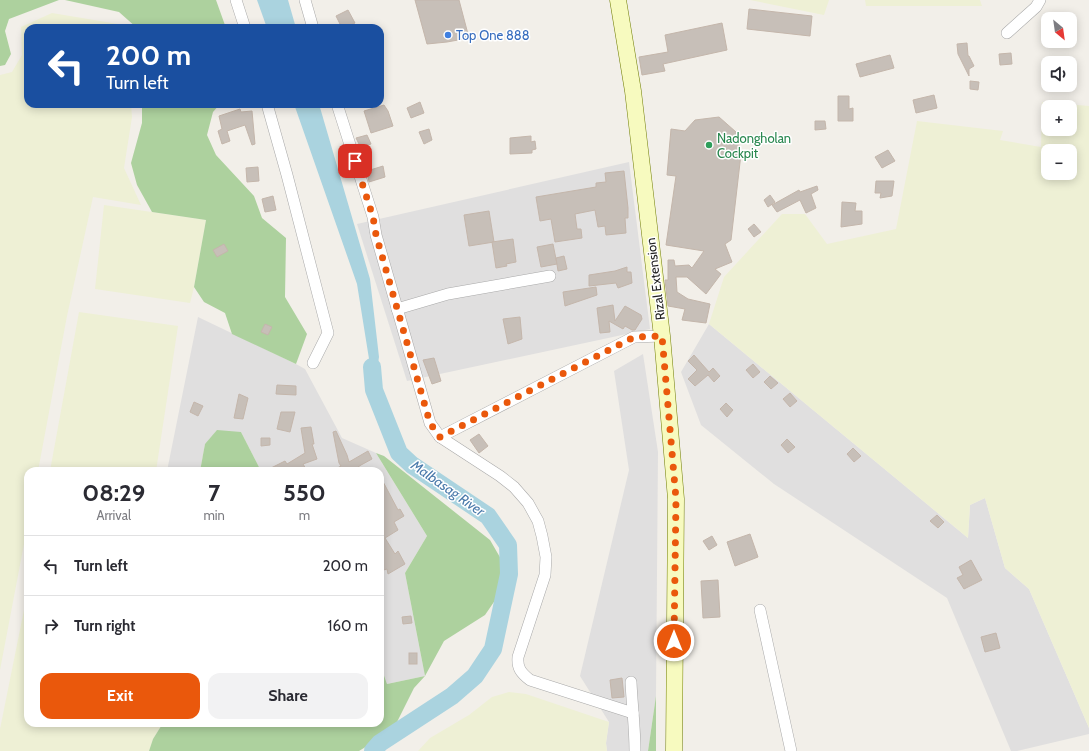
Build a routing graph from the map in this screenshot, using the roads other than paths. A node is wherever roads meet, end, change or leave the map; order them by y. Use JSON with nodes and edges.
{"nodes":[{"id":1,"x":236,"y":0,"type":"edge"},
{"id":2,"x":305,"y":0,"type":"edge"},
{"id":3,"x":618,"y":0,"type":"edge"},
{"id":4,"x":1040,"y":0,"type":"edge"},
{"id":5,"x":244,"y":24,"type":"edge"},
{"id":6,"x":313,"y":24,"type":"edge"},
{"id":7,"x":1007,"y":33,"type":"dead end"},
{"id":8,"x":268,"y":108,"type":"edge"},
{"id":9,"x":338,"y":108,"type":"edge"},
{"id":10,"x":550,"y":276,"type":"dead end"},
{"id":11,"x":397,"y":309,"type":"junction"},
{"id":12,"x":662,"y":336,"type":"junction"},
{"id":13,"x":313,"y":363,"type":"dead end"},
{"id":14,"x":440,"y":437,"type":"junction"},
{"id":15,"x":760,"y":610,"type":"dead end"},
{"id":16,"x":630,"y":682,"type":"dead end"},
{"id":17,"x":633,"y":713,"type":"junction"},
{"id":18,"x":635,"y":751,"type":"edge"},
{"id":19,"x":674,"y":751,"type":"edge"},
{"id":20,"x":791,"y":751,"type":"edge"}],
"edges":[{"from":1,"to":5,"type":"street"},
{"from":2,"to":6,"type":"street"},
{"from":3,"to":12,"type":"street","name":"Rizal Extension"},
{"from":4,"to":7,"type":"street"},
{"from":8,"to":13,"type":"street"},
{"from":9,"to":11,"type":"street"},
{"from":10,"to":11,"type":"street"},
{"from":11,"to":14,"type":"street"},
{"from":12,"to":14,"type":"street"},
{"from":12,"to":19,"type":"street","name":"Rizal Extension"},
{"from":14,"to":17,"type":"street"},
{"from":15,"to":20,"type":"street"},
{"from":16,"to":17,"type":"street"},
{"from":17,"to":18,"type":"street"}]}
